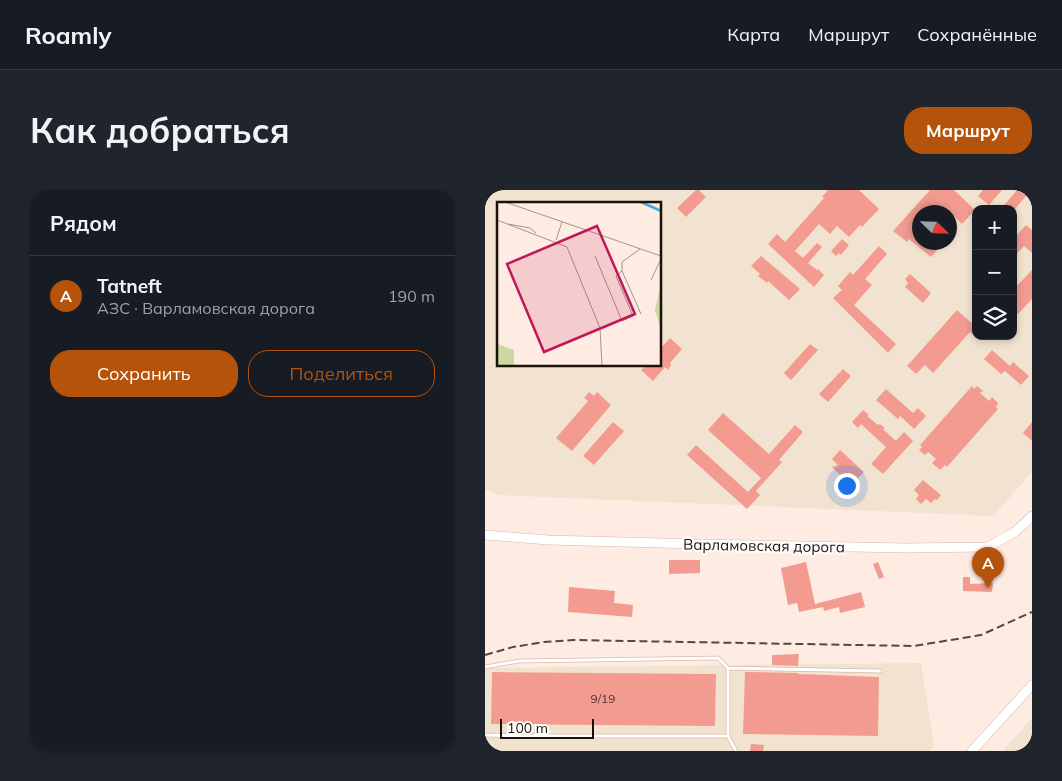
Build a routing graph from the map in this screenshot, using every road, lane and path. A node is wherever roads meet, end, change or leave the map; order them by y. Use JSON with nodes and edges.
{"nodes":[{"id":1,"x":1032,"y":516,"type":"edge"},
{"id":2,"x":485,"y":536,"type":"edge"},
{"id":3,"x":485,"y":666,"type":"edge"},
{"id":4,"x":728,"y":668,"type":"junction"},
{"id":5,"x":879,"y":671,"type":"dead end"},
{"id":6,"x":1032,"y":685,"type":"edge"},
{"id":7,"x":485,"y":735,"type":"edge"},
{"id":8,"x":728,"y":736,"type":"junction"},
{"id":9,"x":736,"y":751,"type":"edge"},
{"id":10,"x":972,"y":751,"type":"edge"}],
"edges":[{"from":1,"to":2,"type":"street","name":"Варламовская дорога"},
{"from":3,"to":4,"type":"lane"},
{"from":4,"to":5,"type":"lane"},
{"from":4,"to":8,"type":"lane"},
{"from":6,"to":10,"type":"street"},
{"from":7,"to":8,"type":"lane"},
{"from":8,"to":9,"type":"lane"}]}
